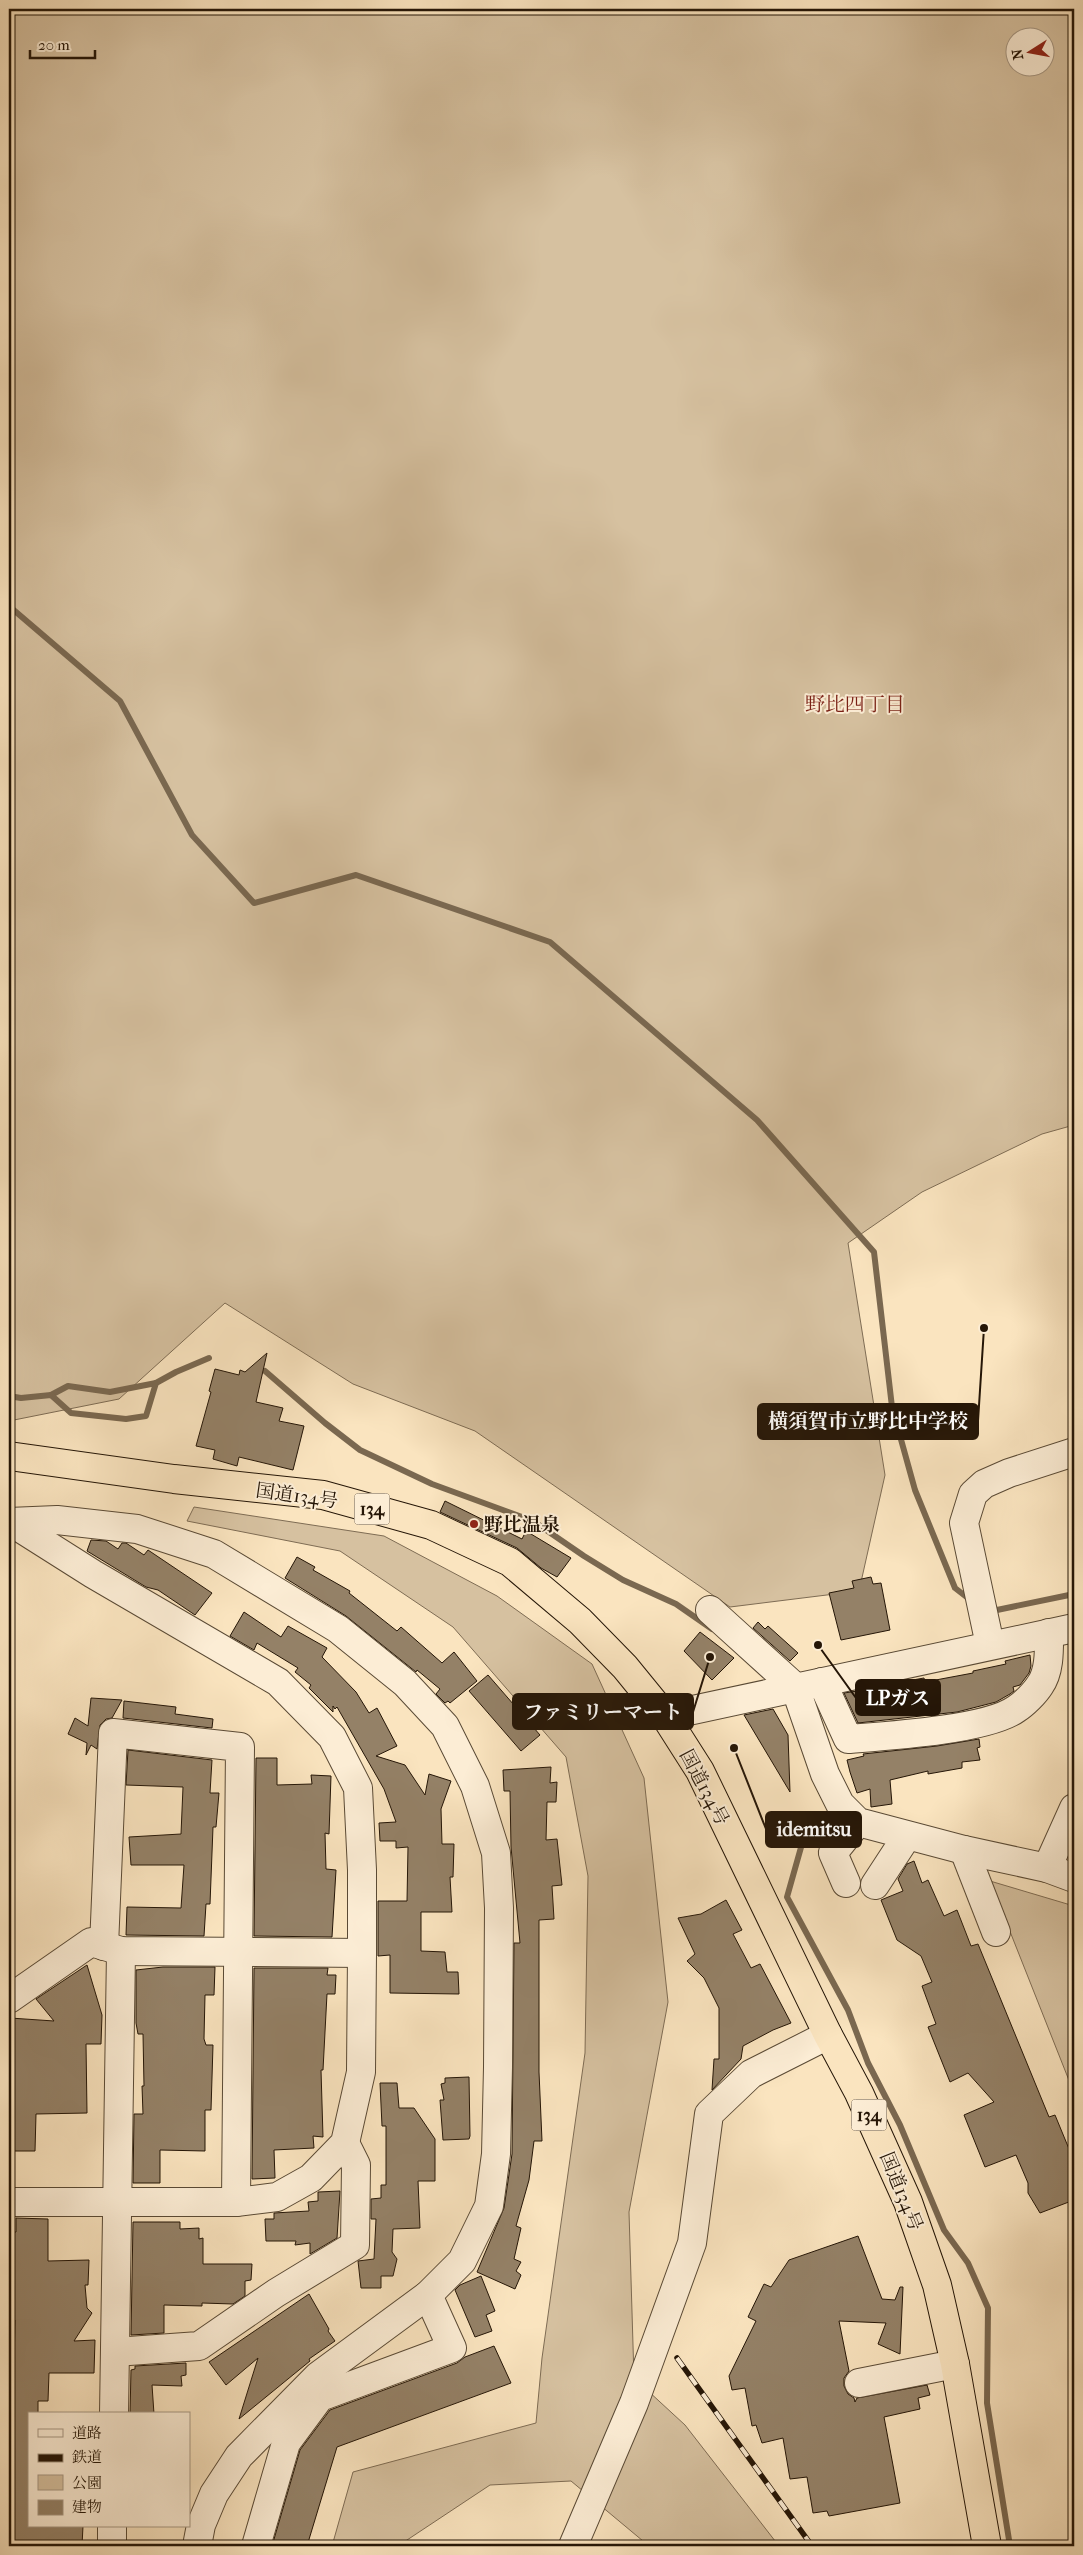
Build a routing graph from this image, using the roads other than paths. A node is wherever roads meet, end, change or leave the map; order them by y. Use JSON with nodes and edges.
{"nodes":[{"id":1,"x":1074,"y":1452,"type":"edge"},
{"id":2,"x":9,"y":1456,"type":"edge"},
{"id":3,"x":11,"y":1523,"type":"edge"},
{"id":4,"x":710,"y":1610,"type":"dead end"},
{"id":5,"x":1062,"y":1631,"type":"edge"},
{"id":6,"x":990,"y":1645,"type":"junction"},
{"id":7,"x":822,"y":1682,"type":"junction"},
{"id":8,"x":794,"y":1687,"type":"junction"},
{"id":9,"x":664,"y":1716,"type":"junction"},
{"id":10,"x":1074,"y":1808,"type":"edge"},
{"id":11,"x":858,"y":1822,"type":"junction"},
{"id":12,"x":907,"y":1836,"type":"junction"},
{"id":13,"x":964,"y":1850,"type":"junction"},
{"id":14,"x":1047,"y":1868,"type":"junction"},
{"id":15,"x":1074,"y":1878,"type":"edge"},
{"id":16,"x":846,"y":1883,"type":"dead end"},
{"id":17,"x":875,"y":1886,"type":"dead end"},
{"id":18,"x":996,"y":1932,"type":"dead end"},
{"id":19,"x":112,"y":1948,"type":"junction"},
{"id":20,"x":237,"y":1951,"type":"junction"},
{"id":21,"x":362,"y":1953,"type":"junction"},
{"id":22,"x":9,"y":1999,"type":"edge"},
{"id":23,"x":828,"y":2035,"type":"junction"},
{"id":24,"x":345,"y":2143,"type":"junction"},
{"id":25,"x":9,"y":2202,"type":"edge"},
{"id":26,"x":236,"y":2202,"type":"junction"},
{"id":27,"x":117,"y":2203,"type":"junction"},
{"id":28,"x":428,"y":2294,"type":"junction"},
{"id":29,"x":115,"y":2352,"type":"junction"},
{"id":30,"x":955,"y":2364,"type":"junction"},
{"id":31,"x":859,"y":2383,"type":"dead end"},
{"id":32,"x":114,"y":2412,"type":"edge"},
{"id":33,"x":112,"y":2528,"type":"edge"},
{"id":34,"x":112,"y":2546,"type":"edge"},
{"id":35,"x":197,"y":2546,"type":"edge"},
{"id":36,"x":256,"y":2546,"type":"edge"},
{"id":37,"x":573,"y":2546,"type":"edge"},
{"id":38,"x":987,"y":2546,"type":"edge"}],
"edges":[{"from":1,"to":6,"type":"street"},
{"from":2,"to":9,"type":"highway","name":"国道134号","number":"134"},
{"from":3,"to":21,"type":"street"},
{"from":3,"to":28,"type":"street"},
{"from":4,"to":8,"type":"street"},
{"from":5,"to":6,"type":"street"},
{"from":5,"to":7,"type":"street"},
{"from":6,"to":7,"type":"street"},
{"from":7,"to":8,"type":"street"},
{"from":8,"to":9,"type":"street"},
{"from":8,"to":11,"type":"street"},
{"from":9,"to":23,"type":"highway","name":"国道134号","number":"134"},
{"from":10,"to":14,"type":"street"},
{"from":11,"to":12,"type":"street"},
{"from":11,"to":16,"type":"street"},
{"from":12,"to":13,"type":"street"},
{"from":12,"to":17,"type":"street"},
{"from":13,"to":14,"type":"street"},
{"from":13,"to":18,"type":"street"},
{"from":14,"to":15,"type":"street"},
{"from":19,"to":20,"type":"street"},
{"from":19,"to":20,"type":"street"},
{"from":19,"to":22,"type":"street"},
{"from":19,"to":27,"type":"street"},
{"from":20,"to":21,"type":"street"},
{"from":20,"to":26,"type":"street"},
{"from":21,"to":24,"type":"street"},
{"from":23,"to":30,"type":"highway","name":"国道134号","number":"134"},
{"from":23,"to":37,"type":"street"},
{"from":24,"to":26,"type":"street"},
{"from":24,"to":29,"type":"street"},
{"from":25,"to":27,"type":"street"},
{"from":26,"to":27,"type":"street"},
{"from":27,"to":29,"type":"street"},
{"from":28,"to":35,"type":"street"},
{"from":28,"to":36,"type":"street"},
{"from":29,"to":32,"type":"street"},
{"from":30,"to":31,"type":"street"},
{"from":30,"to":38,"type":"highway","name":"国道134号","number":"134"},
{"from":33,"to":34,"type":"street"}]}
